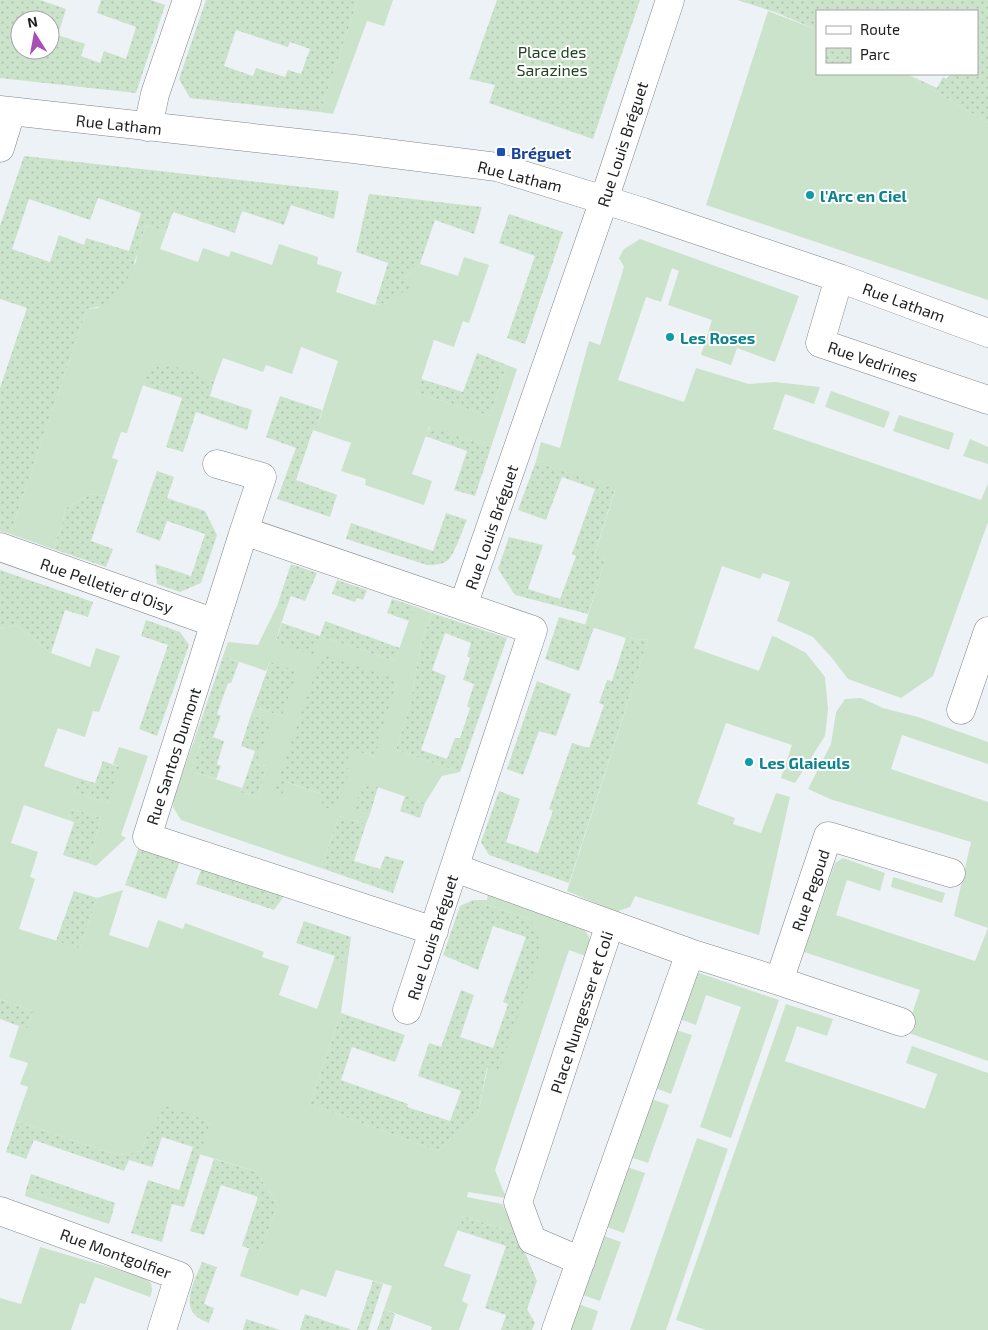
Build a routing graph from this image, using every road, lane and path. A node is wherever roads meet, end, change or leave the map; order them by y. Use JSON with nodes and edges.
{"nodes":[{"id":1,"x":187,"y":0,"type":"edge"},
{"id":2,"x":670,"y":0,"type":"edge"},
{"id":3,"x":5,"y":111,"type":"edge"},
{"id":4,"x":148,"y":127,"type":"junction"},
{"id":5,"x":0,"y":148,"type":"edge"},
{"id":6,"x":604,"y":200,"type":"junction"},
{"id":7,"x":839,"y":278,"type":"junction"},
{"id":8,"x":988,"y":333,"type":"edge"},
{"id":9,"x":988,"y":400,"type":"edge"},
{"id":10,"x":217,"y":464,"type":"dead end"},
{"id":11,"x":244,"y":531,"type":"junction"},
{"id":12,"x":0,"y":548,"type":"edge"},
{"id":13,"x":463,"y":606,"type":"junction"},
{"id":14,"x":215,"y":623,"type":"junction"},
{"id":15,"x":988,"y":631,"type":"edge"},
{"id":16,"x":961,"y":710,"type":"dead end"},
{"id":17,"x":455,"y":868,"type":"junction"},
{"id":18,"x":951,"y":873,"type":"dead end"},
{"id":19,"x":610,"y":924,"type":"junction"},
{"id":20,"x":434,"y":931,"type":"junction"},
{"id":21,"x":690,"y":953,"type":"junction"},
{"id":22,"x":779,"y":981,"type":"junction"},
{"id":23,"x":407,"y":1010,"type":"dead end"},
{"id":24,"x":901,"y":1022,"type":"dead end"},
{"id":25,"x":0,"y":1211,"type":"edge"},
{"id":26,"x":581,"y":1261,"type":"junction"},
{"id":27,"x":162,"y":1330,"type":"edge"},
{"id":28,"x":556,"y":1330,"type":"edge"}],
"edges":[{"from":1,"to":4,"type":"street"},
{"from":2,"to":6,"type":"street","name":"Rue Louis Bréguet"},
{"from":3,"to":4,"type":"street","name":"Rue Latham"},
{"from":3,"to":5,"type":"street"},
{"from":4,"to":6,"type":"street","name":"Rue Latham"},
{"from":6,"to":7,"type":"street","name":"Rue Latham"},
{"from":6,"to":13,"type":"street","name":"Rue Louis Bréguet"},
{"from":7,"to":8,"type":"street","name":"Rue Latham"},
{"from":7,"to":9,"type":"street","name":"Rue Vedrines"},
{"from":10,"to":11,"type":"street","name":"Rue Santos Dumont"},
{"from":11,"to":13,"type":"street"},
{"from":11,"to":14,"type":"street","name":"Rue Santos Dumont"},
{"from":12,"to":14,"type":"street","name":"Rue Pelletier d'Oisy"},
{"from":13,"to":17,"type":"street","name":"Rue Louis Bréguet"},
{"from":14,"to":20,"type":"street","name":"Rue Santos Dumont"},
{"from":15,"to":16,"type":"street"},
{"from":17,"to":19,"type":"street"},
{"from":17,"to":20,"type":"street","name":"Rue Louis Bréguet"},
{"from":18,"to":22,"type":"street","name":"Rue Pegoud"},
{"from":19,"to":21,"type":"street","name":"Place Nungesser et Coli"},
{"from":19,"to":26,"type":"street","name":"Place Nungesser et Coli"},
{"from":20,"to":23,"type":"street","name":"Rue Louis Bréguet"},
{"from":21,"to":22,"type":"street"},
{"from":21,"to":26,"type":"street"},
{"from":22,"to":24,"type":"street"},
{"from":25,"to":27,"type":"street","name":"Rue Montgolfier"},
{"from":26,"to":28,"type":"street"}]}
